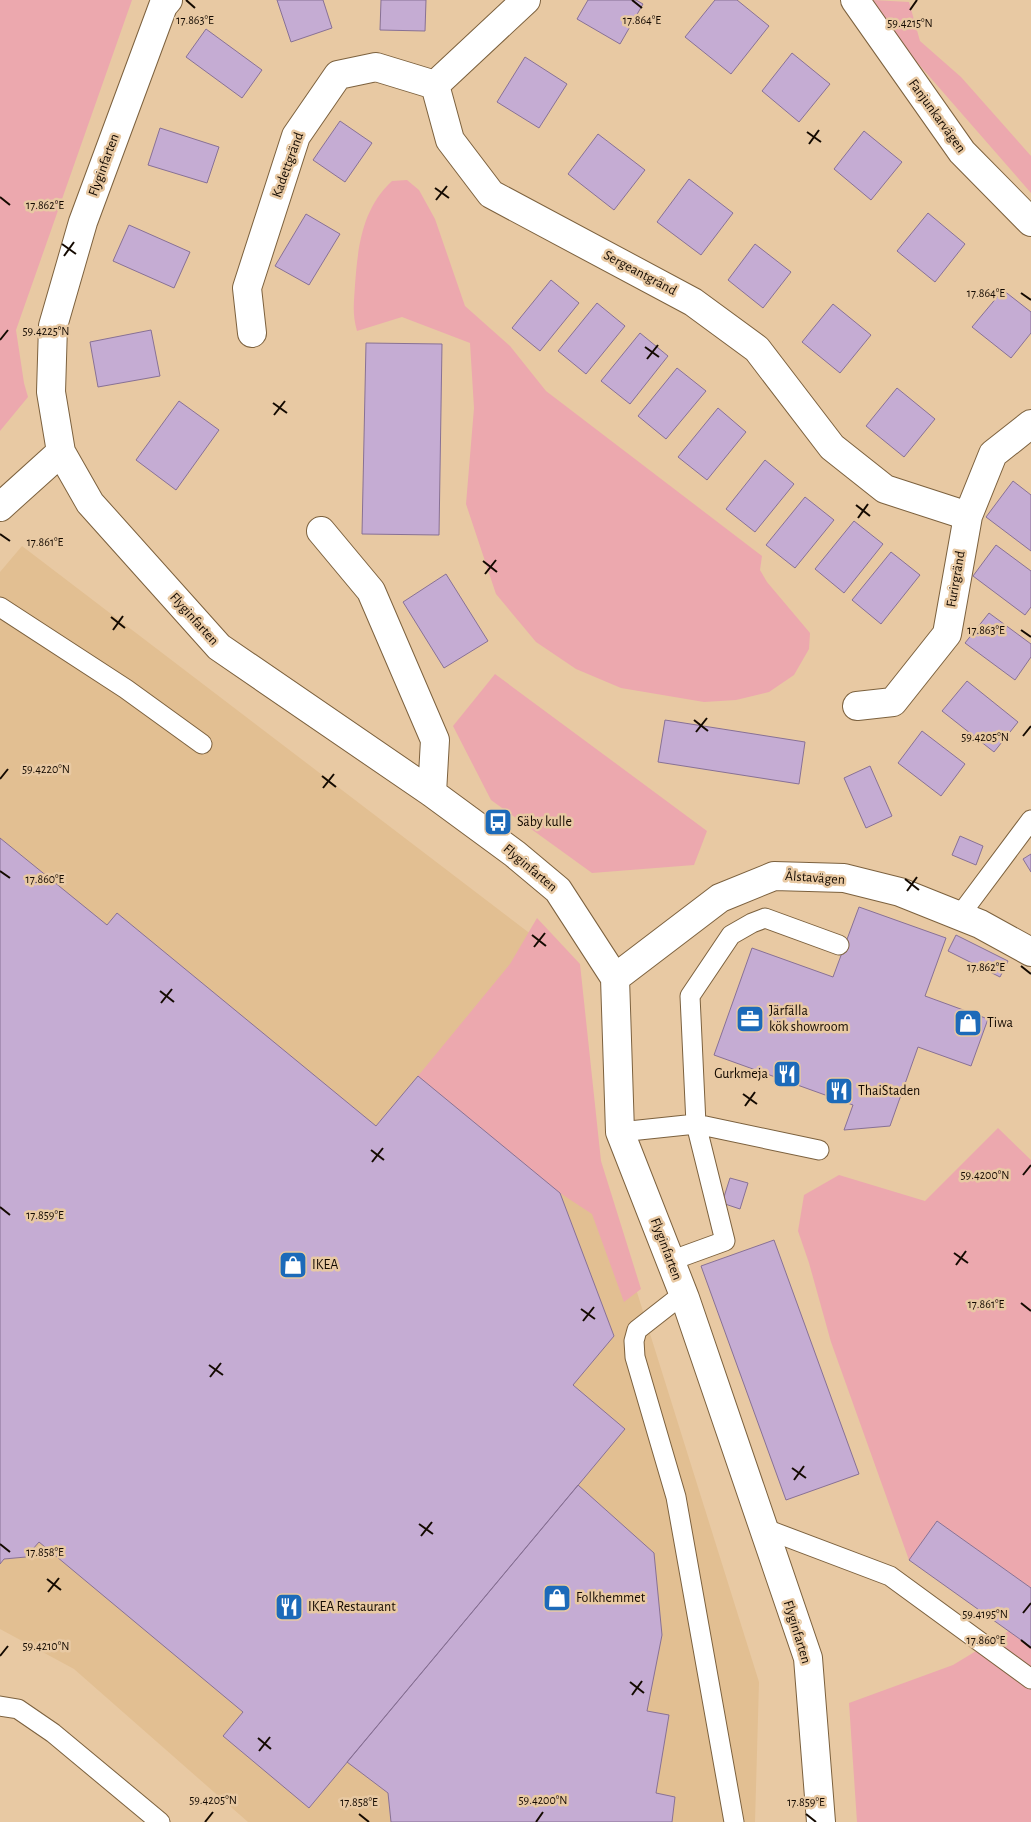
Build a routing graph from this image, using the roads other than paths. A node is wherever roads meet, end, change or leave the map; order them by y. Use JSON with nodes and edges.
{"nodes":[{"id":1,"x":168,"y":0,"type":"edge"},
{"id":2,"x":526,"y":0,"type":"edge"},
{"id":3,"x":855,"y":0,"type":"edge"},
{"id":4,"x":436,"y":85,"type":"junction"},
{"id":5,"x":1031,"y":222,"type":"edge"},
{"id":6,"x":252,"y":333,"type":"dead end"},
{"id":7,"x":1031,"y":424,"type":"edge"},
{"id":8,"x":61,"y":452,"type":"junction"},
{"id":9,"x":0,"y":507,"type":"edge"},
{"id":10,"x":968,"y":516,"type":"junction"},
{"id":11,"x":321,"y":531,"type":"dead end"},
{"id":12,"x":0,"y":607,"type":"edge"},
{"id":13,"x":857,"y":706,"type":"dead end"},
{"id":14,"x":202,"y":744,"type":"dead end"},
{"id":15,"x":432,"y":793,"type":"junction"},
{"id":16,"x":1031,"y":820,"type":"edge"},
{"id":17,"x":960,"y":915,"type":"junction"},
{"id":18,"x":839,"y":945,"type":"dead end"},
{"id":19,"x":1031,"y":952,"type":"edge"},
{"id":20,"x":615,"y":978,"type":"junction"},
{"id":21,"x":696,"y":1124,"type":"junction"},
{"id":22,"x":620,"y":1132,"type":"junction"},
{"id":23,"x":819,"y":1150,"type":"dead end"},
{"id":24,"x":670,"y":1261,"type":"junction"},
{"id":25,"x":683,"y":1294,"type":"junction"},
{"id":26,"x":763,"y":1528,"type":"junction"},
{"id":27,"x":1031,"y":1679,"type":"edge"},
{"id":28,"x":0,"y":1706,"type":"edge"},
{"id":29,"x":160,"y":1822,"type":"edge"},
{"id":30,"x":734,"y":1822,"type":"edge"},
{"id":31,"x":821,"y":1822,"type":"edge"}],
"edges":[{"from":1,"to":8,"type":"street","name":"Flyginfarten"},
{"from":2,"to":4,"type":"street"},
{"from":3,"to":5,"type":"street","name":"Fanjunkarvägen"},
{"from":4,"to":6,"type":"street","name":"Kadettgränd"},
{"from":4,"to":10,"type":"street","name":"Sergeantgränd"},
{"from":7,"to":10,"type":"street","name":"Furirgränd"},
{"from":8,"to":9,"type":"street"},
{"from":8,"to":15,"type":"street","name":"Flyginfarten"},
{"from":10,"to":13,"type":"street","name":"Furirgränd"},
{"from":11,"to":15,"type":"street"},
{"from":12,"to":14,"type":"lane"},
{"from":15,"to":20,"type":"street","name":"Flyginfarten"},
{"from":16,"to":17,"type":"lane"},
{"from":17,"to":19,"type":"street","name":"Ålstavägen"},
{"from":17,"to":20,"type":"street","name":"Ålstavägen"},
{"from":18,"to":21,"type":"lane"},
{"from":20,"to":22,"type":"street","name":"Flyginfarten"},
{"from":21,"to":22,"type":"lane"},
{"from":21,"to":23,"type":"lane"},
{"from":21,"to":24,"type":"lane"},
{"from":22,"to":24,"type":"street","name":"Flyginfarten"},
{"from":24,"to":25,"type":"street","name":"Flyginfarten"},
{"from":25,"to":26,"type":"street","name":"Flyginfarten"},
{"from":25,"to":30,"type":"lane"},
{"from":26,"to":27,"type":"lane"},
{"from":26,"to":31,"type":"street","name":"Flyginfarten"},
{"from":28,"to":29,"type":"lane"}]}
